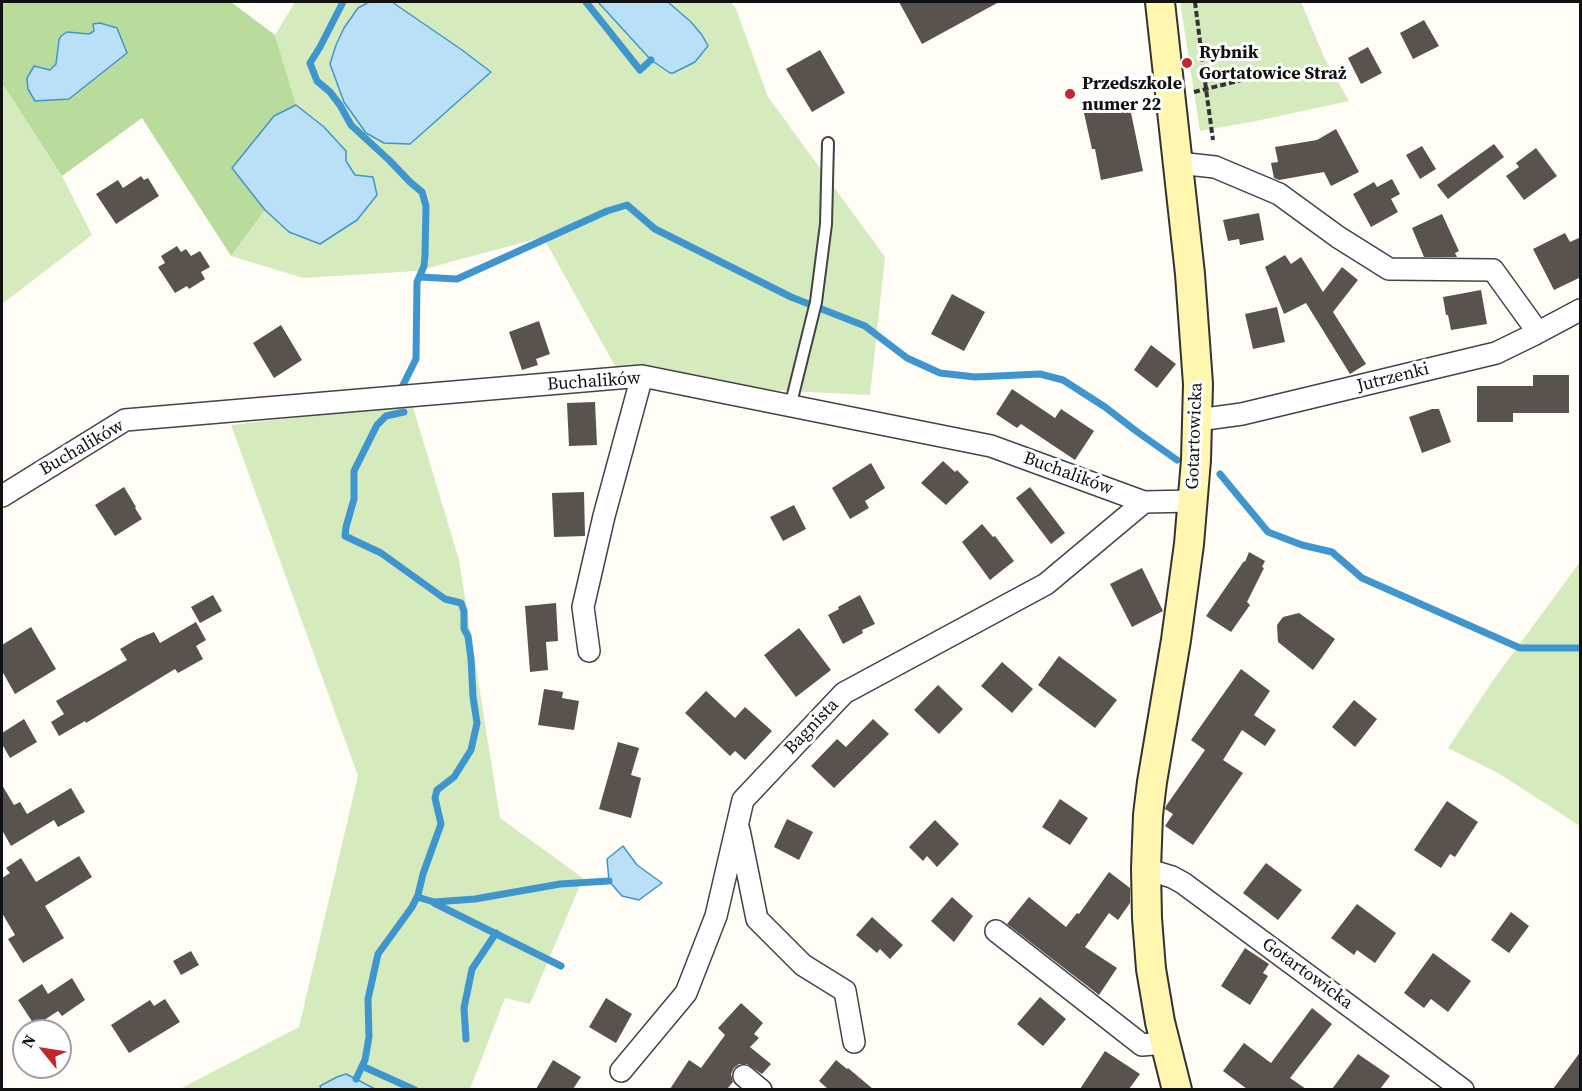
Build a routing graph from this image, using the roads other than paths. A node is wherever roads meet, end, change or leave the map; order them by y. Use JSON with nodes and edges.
{"nodes":[{"id":1,"x":1160,"y":2,"type":"edge"},
{"id":2,"x":828,"y":143,"type":"dead end"},
{"id":3,"x":1178,"y":163,"type":"junction"},
{"id":4,"x":1581,"y":310,"type":"edge"},
{"id":5,"x":1534,"y":334,"type":"junction"},
{"id":6,"x":642,"y":376,"type":"junction"},
{"id":7,"x":790,"y":407,"type":"junction"},
{"id":8,"x":1198,"y":420,"type":"junction"},
{"id":9,"x":2,"y":496,"type":"edge"},
{"id":10,"x":1193,"y":501,"type":"junction"},
{"id":11,"x":1144,"y":502,"type":"junction"},
{"id":12,"x":589,"y":651,"type":"dead end"},
{"id":13,"x":738,"y":823,"type":"junction"},
{"id":14,"x":1146,"y":869,"type":"junction"},
{"id":15,"x":996,"y":931,"type":"dead end"},
{"id":16,"x":854,"y":1042,"type":"dead end"},
{"id":17,"x":1165,"y":1043,"type":"junction"},
{"id":18,"x":621,"y":1071,"type":"dead end"},
{"id":19,"x":744,"y":1076,"type":"dead end"},
{"id":20,"x":761,"y":1089,"type":"edge"},
{"id":21,"x":1177,"y":1089,"type":"edge"},
{"id":22,"x":1463,"y":1089,"type":"edge"}],
"edges":[{"from":1,"to":3,"type":"street","name":"Gotartowicka"},
{"from":2,"to":7,"type":"lane"},
{"from":3,"to":5,"type":"street"},
{"from":3,"to":8,"type":"street","name":"Gotartowicka"},
{"from":4,"to":5,"type":"street","name":"Jutrzenki"},
{"from":5,"to":8,"type":"street","name":"Jutrzenki"},
{"from":6,"to":7,"type":"street","name":"Buchalików"},
{"from":6,"to":9,"type":"street","name":"Buchalików"},
{"from":6,"to":12,"type":"street"},
{"from":7,"to":11,"type":"street","name":"Buchalików"},
{"from":8,"to":10,"type":"street","name":"Gotartowicka"},
{"from":10,"to":11,"type":"street","name":"Buchalików"},
{"from":10,"to":14,"type":"street","name":"Gotartowicka"},
{"from":11,"to":13,"type":"street","name":"Bagnista"},
{"from":13,"to":16,"type":"street"},
{"from":13,"to":18,"type":"street","name":"Bagnista"},
{"from":14,"to":17,"type":"street","name":"Gotartowicka"},
{"from":14,"to":22,"type":"street","name":"Gotartowicka"},
{"from":15,"to":17,"type":"street"},
{"from":17,"to":21,"type":"street","name":"Gotartowicka"},
{"from":19,"to":20,"type":"street"}]}
